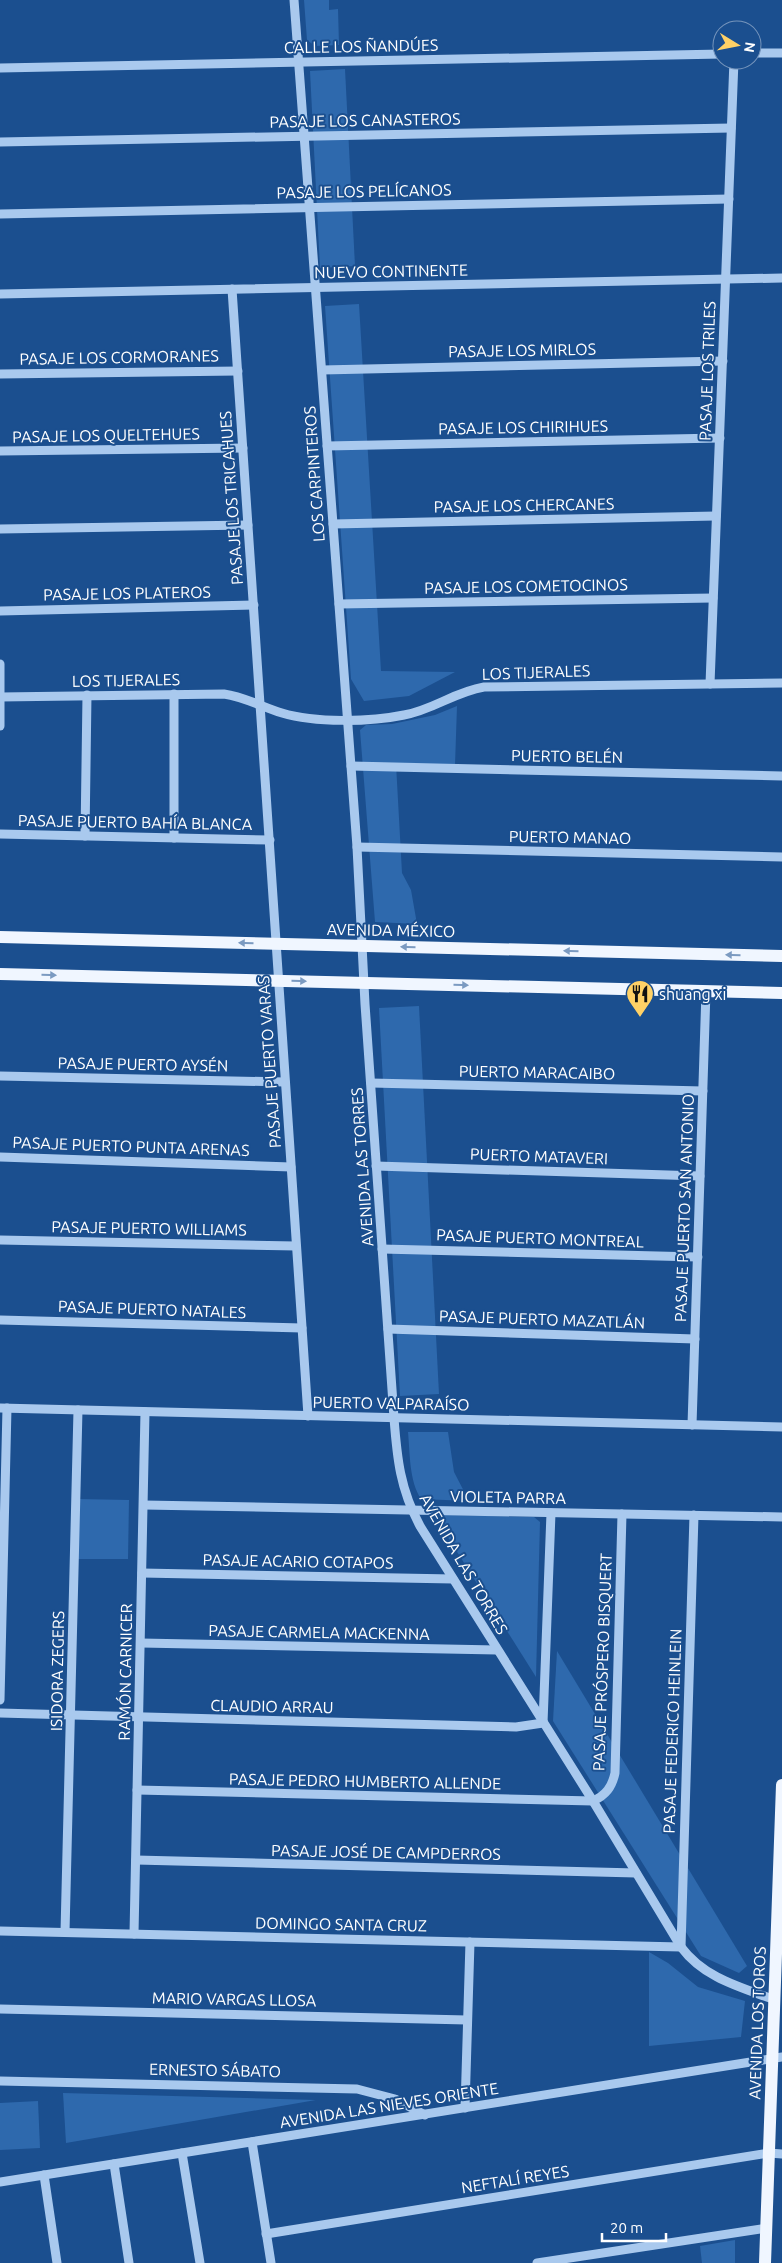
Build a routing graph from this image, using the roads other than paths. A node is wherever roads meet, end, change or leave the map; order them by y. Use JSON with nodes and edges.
{"nodes":[{"id":1,"x":294,"y":0,"type":"edge"},
{"id":2,"x":762,"y":53,"type":"edge"},
{"id":3,"x":782,"y":53,"type":"edge"},
{"id":4,"x":712,"y":54,"type":"edge"},
{"id":5,"x":299,"y":62,"type":"junction"},
{"id":6,"x":0,"y":68,"type":"edge"},
{"id":7,"x":734,"y":70,"type":"edge"},
{"id":8,"x":731,"y":128,"type":"junction"},
{"id":9,"x":304,"y":136,"type":"junction"},
{"id":10,"x":0,"y":142,"type":"edge"},
{"id":11,"x":729,"y":199,"type":"junction"},
{"id":12,"x":310,"y":208,"type":"junction"},
{"id":13,"x":0,"y":214,"type":"edge"},
{"id":14,"x":782,"y":278,"type":"edge"},
{"id":15,"x":726,"y":279,"type":"junction"},
{"id":16,"x":316,"y":288,"type":"junction"},
{"id":17,"x":232,"y":289,"type":"junction"},
{"id":18,"x":0,"y":294,"type":"edge"},
{"id":19,"x":723,"y":360,"type":"junction"},
{"id":20,"x":322,"y":370,"type":"junction"},
{"id":21,"x":238,"y":371,"type":"junction"},
{"id":22,"x":0,"y":374,"type":"edge"},
{"id":23,"x":720,"y":438,"type":"junction"},
{"id":24,"x":328,"y":446,"type":"junction"},
{"id":25,"x":243,"y":448,"type":"junction"},
{"id":26,"x":0,"y":451,"type":"edge"},
{"id":27,"x":716,"y":516,"type":"junction"},
{"id":28,"x":333,"y":524,"type":"junction"},
{"id":29,"x":248,"y":525,"type":"junction"},
{"id":30,"x":0,"y":529,"type":"edge"},
{"id":31,"x":713,"y":598,"type":"junction"},
{"id":32,"x":254,"y":604,"type":"junction"},
{"id":33,"x":339,"y":604,"type":"junction"},
{"id":34,"x":0,"y":611,"type":"edge"},
{"id":35,"x":0,"y":664,"type":"edge"},
{"id":36,"x":782,"y":683,"type":"edge"},
{"id":37,"x":710,"y":684,"type":"junction"},
{"id":38,"x":174,"y":694,"type":"junction"},
{"id":39,"x":87,"y":695,"type":"junction"},
{"id":40,"x":0,"y":697,"type":"edge"},
{"id":41,"x":261,"y":705,"type":"junction"},
{"id":42,"x":348,"y":719,"type":"junction"},
{"id":43,"x":0,"y":726,"type":"edge"},
{"id":44,"x":351,"y":766,"type":"junction"},
{"id":45,"x":782,"y":776,"type":"edge"},
{"id":46,"x":0,"y":834,"type":"edge"},
{"id":47,"x":85,"y":836,"type":"junction"},
{"id":48,"x":174,"y":838,"type":"junction"},
{"id":49,"x":270,"y":840,"type":"junction"},
{"id":50,"x":357,"y":846,"type":"junction"},
{"id":51,"x":782,"y":857,"type":"edge"},
{"id":52,"x":0,"y":937,"type":"edge"},
{"id":53,"x":276,"y":944,"type":"junction"},
{"id":54,"x":363,"y":946,"type":"junction"},
{"id":55,"x":782,"y":956,"type":"edge"},
{"id":56,"x":0,"y":974,"type":"edge"},
{"id":57,"x":279,"y":981,"type":"junction"},
{"id":58,"x":365,"y":983,"type":"junction"},
{"id":59,"x":706,"y":991,"type":"junction"},
{"id":60,"x":782,"y":993,"type":"edge"},
{"id":61,"x":0,"y":1076,"type":"edge"},
{"id":62,"x":286,"y":1082,"type":"junction"},
{"id":63,"x":371,"y":1083,"type":"junction"},
{"id":64,"x":703,"y":1091,"type":"junction"},
{"id":65,"x":0,"y":1157,"type":"edge"},
{"id":66,"x":376,"y":1166,"type":"junction"},
{"id":67,"x":291,"y":1167,"type":"junction"},
{"id":68,"x":700,"y":1176,"type":"junction"},
{"id":69,"x":0,"y":1240,"type":"edge"},
{"id":70,"x":296,"y":1246,"type":"junction"},
{"id":71,"x":382,"y":1248,"type":"junction"},
{"id":72,"x":698,"y":1257,"type":"junction"},
{"id":73,"x":0,"y":1320,"type":"edge"},
{"id":74,"x":302,"y":1328,"type":"junction"},
{"id":75,"x":388,"y":1328,"type":"junction"},
{"id":76,"x":695,"y":1339,"type":"junction"},
{"id":77,"x":4,"y":1408,"type":"edge"},
{"id":78,"x":78,"y":1410,"type":"junction"},
{"id":79,"x":146,"y":1412,"type":"junction"},
{"id":80,"x":308,"y":1416,"type":"junction"},
{"id":81,"x":394,"y":1418,"type":"junction"},
{"id":82,"x":692,"y":1425,"type":"junction"},
{"id":83,"x":782,"y":1427,"type":"edge"},
{"id":84,"x":144,"y":1504,"type":"junction"},
{"id":85,"x":412,"y":1510,"type":"junction"},
{"id":86,"x":551,"y":1512,"type":"junction"},
{"id":87,"x":622,"y":1514,"type":"junction"},
{"id":88,"x":694,"y":1515,"type":"junction"},
{"id":89,"x":782,"y":1517,"type":"edge"},
{"id":90,"x":142,"y":1573,"type":"junction"},
{"id":91,"x":453,"y":1579,"type":"junction"},
{"id":92,"x":140,"y":1644,"type":"junction"},
{"id":93,"x":497,"y":1650,"type":"junction"},
{"id":94,"x":0,"y":1700,"type":"edge"},
{"id":95,"x":0,"y":1714,"type":"edge"},
{"id":96,"x":70,"y":1716,"type":"junction"},
{"id":97,"x":139,"y":1717,"type":"junction"},
{"id":98,"x":543,"y":1723,"type":"junction"},
{"id":99,"x":782,"y":1784,"type":"edge"},
{"id":100,"x":137,"y":1790,"type":"junction"},
{"id":101,"x":782,"y":1796,"type":"edge"},
{"id":102,"x":593,"y":1801,"type":"junction"},
{"id":103,"x":136,"y":1860,"type":"junction"},
{"id":104,"x":636,"y":1873,"type":"junction"},
{"id":105,"x":780,"y":1876,"type":"edge"},
{"id":106,"x":0,"y":1931,"type":"edge"},
{"id":107,"x":65,"y":1932,"type":"junction"},
{"id":108,"x":134,"y":1934,"type":"junction"},
{"id":109,"x":470,"y":1942,"type":"junction"},
{"id":110,"x":681,"y":1947,"type":"junction"},
{"id":111,"x":779,"y":1957,"type":"edge"},
{"id":112,"x":775,"y":2000,"type":"junction"},
{"id":113,"x":0,"y":2009,"type":"edge"},
{"id":114,"x":467,"y":2020,"type":"junction"},
{"id":115,"x":777,"y":2058,"type":"edge"},
{"id":116,"x":0,"y":2081,"type":"edge"},
{"id":117,"x":464,"y":2108,"type":"junction"},
{"id":118,"x":425,"y":2114,"type":"junction"},
{"id":119,"x":252,"y":2142,"type":"junction"},
{"id":120,"x":182,"y":2153,"type":"junction"},
{"id":121,"x":776,"y":2153,"type":"edge"},
{"id":122,"x":114,"y":2164,"type":"junction"},
{"id":123,"x":44,"y":2175,"type":"junction"},
{"id":124,"x":0,"y":2182,"type":"edge"},
{"id":125,"x":767,"y":2228,"type":"junction"},
{"id":126,"x":266,"y":2234,"type":"junction"},
{"id":127,"x":57,"y":2263,"type":"edge"},
{"id":128,"x":130,"y":2263,"type":"edge"},
{"id":129,"x":200,"y":2263,"type":"edge"},
{"id":130,"x":271,"y":2263,"type":"edge"},
{"id":131,"x":537,"y":2263,"type":"edge"},
{"id":132,"x":765,"y":2263,"type":"edge"}],
"edges":[{"from":1,"to":5,"type":"street","name":"LOS CARPINTEROS"},
{"from":2,"to":3,"type":"street"},
{"from":4,"to":5,"type":"street","name":"CALLE LOS ÑANDÚES"},
{"from":5,"to":6,"type":"street","name":"CALLE LOS ÑANDÚES"},
{"from":5,"to":9,"type":"street","name":"LOS CARPINTEROS"},
{"from":7,"to":8,"type":"street","name":"PASAJE LOS TRILES"},
{"from":8,"to":9,"type":"street","name":"PASAJE LOS CANASTEROS"},
{"from":8,"to":11,"type":"street","name":"PASAJE LOS TRILES"},
{"from":9,"to":10,"type":"street","name":"PASAJE LOS CANASTEROS"},
{"from":9,"to":12,"type":"street","name":"LOS CARPINTEROS"},
{"from":11,"to":12,"type":"street","name":"PASAJE LOS PELÍCANOS"},
{"from":11,"to":15,"type":"street","name":"PASAJE LOS TRILES"},
{"from":12,"to":13,"type":"street","name":"PASAJE LOS PELÍCANOS"},
{"from":12,"to":16,"type":"street","name":"LOS CARPINTEROS"},
{"from":14,"to":15,"type":"street","name":"NUEVO CONTINENTE"},
{"from":15,"to":16,"type":"street","name":"NUEVO CONTINENTE"},
{"from":15,"to":19,"type":"street","name":"PASAJE LOS TRILES"},
{"from":16,"to":17,"type":"street","name":"NUEVO CONTINENTE"},
{"from":16,"to":20,"type":"street","name":"LOS CARPINTEROS"},
{"from":17,"to":18,"type":"street","name":"NUEVO CONTINENTE"},
{"from":17,"to":21,"type":"street","name":"PASAJE LOS TRICAHUES"},
{"from":19,"to":20,"type":"street","name":"PASAJE LOS MIRLOS"},
{"from":19,"to":23,"type":"street","name":"PASAJE LOS TRILES"},
{"from":20,"to":24,"type":"street","name":"LOS CARPINTEROS"},
{"from":21,"to":22,"type":"street","name":"PASAJE LOS CORMORANES"},
{"from":21,"to":25,"type":"street","name":"PASAJE LOS TRICAHUES"},
{"from":23,"to":24,"type":"street","name":"PASAJE LOS CHIRIHUES"},
{"from":23,"to":27,"type":"street","name":"PASAJE LOS TRILES"},
{"from":24,"to":28,"type":"street","name":"LOS CARPINTEROS"},
{"from":25,"to":26,"type":"street","name":"PASAJE LOS QUELTEHUES"},
{"from":25,"to":29,"type":"street","name":"PASAJE LOS TRICAHUES"},
{"from":27,"to":28,"type":"street","name":"PASAJE LOS CHERCANES"},
{"from":27,"to":31,"type":"street","name":"PASAJE LOS TRILES"},
{"from":28,"to":33,"type":"street","name":"LOS CARPINTEROS"},
{"from":29,"to":30,"type":"street"},
{"from":29,"to":32,"type":"street","name":"PASAJE LOS TRICAHUES"},
{"from":31,"to":33,"type":"street","name":"PASAJE LOS COMETOCINOS"},
{"from":31,"to":37,"type":"street","name":"PASAJE LOS TRILES"},
{"from":32,"to":34,"type":"street","name":"PASAJE LOS PLATEROS"},
{"from":32,"to":41,"type":"street","name":"PASAJE LOS TRICAHUES"},
{"from":33,"to":42,"type":"street","name":"LOS CARPINTEROS"},
{"from":35,"to":40,"type":"street"},
{"from":36,"to":37,"type":"street","name":"LOS TIJERALES"},
{"from":37,"to":42,"type":"street","name":"LOS TIJERALES"},
{"from":38,"to":39,"type":"street","name":"LOS TIJERALES"},
{"from":38,"to":41,"type":"street","name":"LOS TIJERALES"},
{"from":38,"to":48,"type":"street"},
{"from":39,"to":40,"type":"street","name":"LOS TIJERALES"},
{"from":39,"to":47,"type":"street"},
{"from":40,"to":43,"type":"street"},
{"from":41,"to":42,"type":"street","name":"LOS TIJERALES"},
{"from":41,"to":49,"type":"street","name":"PASAJE PUERTO VARAS"},
{"from":42,"to":44,"type":"street","name":"LOS CARPINTEROS"},
{"from":44,"to":45,"type":"street","name":"PUERTO BELÉN"},
{"from":44,"to":50,"type":"street","name":"LOS CARPINTEROS"},
{"from":46,"to":47,"type":"street","name":"PASAJE PUERTO BAHÍA BLANCA"},
{"from":47,"to":48,"type":"street","name":"PASAJE PUERTO BAHÍA BLANCA"},
{"from":48,"to":49,"type":"street","name":"PASAJE PUERTO BAHÍA BLANCA"},
{"from":49,"to":53,"type":"street","name":"PASAJE PUERTO VARAS"},
{"from":50,"to":51,"type":"street","name":"PUERTO MANAO"},
{"from":50,"to":54,"type":"street","name":"LOS CARPINTEROS"},
{"from":53,"to":52,"type":"main road","name":"AVENIDA MÉXICO","one_way":true},
{"from":53,"to":54,"type":"main road","name":"AVENIDA MÉXICO"},
{"from":53,"to":57,"type":"street","name":"PASAJE PUERTO VARAS"},
{"from":55,"to":54,"type":"main road","name":"AVENIDA MÉXICO","one_way":true},
{"from":54,"to":58,"type":"street","name":"AVENIDA LAS TORRES"},
{"from":56,"to":57,"type":"main road","one_way":true},
{"from":57,"to":58,"type":"main road","one_way":true},
{"from":57,"to":62,"type":"street","name":"PASAJE PUERTO VARAS"},
{"from":58,"to":59,"type":"main road","one_way":true},
{"from":58,"to":63,"type":"street","name":"AVENIDA LAS TORRES"},
{"from":59,"to":60,"type":"main road"},
{"from":59,"to":64,"type":"street","name":"PASAJE PUERTO SAN ANTONIO"},
{"from":61,"to":62,"type":"street","name":"PASAJE PUERTO AYSÉN"},
{"from":62,"to":67,"type":"street","name":"PASAJE PUERTO VARAS"},
{"from":63,"to":64,"type":"street","name":"PUERTO MARACAIBO"},
{"from":63,"to":66,"type":"street","name":"AVENIDA LAS TORRES"},
{"from":64,"to":68,"type":"street","name":"PASAJE PUERTO SAN ANTONIO"},
{"from":65,"to":67,"type":"street","name":"PASAJE PUERTO PUNTA ARENAS"},
{"from":66,"to":68,"type":"street","name":"PUERTO MATAVERI"},
{"from":66,"to":71,"type":"street","name":"AVENIDA LAS TORRES"},
{"from":67,"to":70,"type":"street","name":"PASAJE PUERTO VARAS"},
{"from":68,"to":72,"type":"street","name":"PASAJE PUERTO SAN ANTONIO"},
{"from":69,"to":70,"type":"street","name":"PASAJE PUERTO WILLIAMS"},
{"from":70,"to":74,"type":"street","name":"PASAJE PUERTO VARAS"},
{"from":71,"to":72,"type":"street","name":"PASAJE PUERTO MONTREAL"},
{"from":71,"to":75,"type":"street","name":"AVENIDA LAS TORRES"},
{"from":72,"to":76,"type":"street","name":"PASAJE PUERTO SAN ANTONIO"},
{"from":73,"to":74,"type":"street","name":"PASAJE PUERTO NATALES"},
{"from":74,"to":80,"type":"street","name":"PASAJE PUERTO VARAS"},
{"from":75,"to":76,"type":"street","name":"PASAJE PUERTO MAZATLÁN"},
{"from":75,"to":81,"type":"street","name":"AVENIDA LAS TORRES"},
{"from":76,"to":82,"type":"street","name":"PASAJE PUERTO SAN ANTONIO"},
{"from":77,"to":78,"type":"street","name":"PUERTO VALPARAÍSO"},
{"from":77,"to":94,"type":"street"},
{"from":78,"to":79,"type":"street","name":"PUERTO VALPARAÍSO"},
{"from":78,"to":96,"type":"street","name":"ISIDORA ZEGERS"},
{"from":79,"to":80,"type":"street","name":"PUERTO VALPARAÍSO"},
{"from":79,"to":84,"type":"street","name":"RAMÓN CARNICER"},
{"from":80,"to":81,"type":"street","name":"PUERTO VALPARAÍSO"},
{"from":81,"to":82,"type":"street","name":"PUERTO VALPARAÍSO"},
{"from":81,"to":85,"type":"street","name":"AVENIDA LAS TORRES"},
{"from":82,"to":83,"type":"street","name":"PUERTO VALPARAÍSO"},
{"from":84,"to":85,"type":"street","name":"VIOLETA PARRA"},
{"from":84,"to":90,"type":"street","name":"RAMÓN CARNICER"},
{"from":85,"to":86,"type":"street","name":"VIOLETA PARRA"},
{"from":85,"to":91,"type":"street","name":"AVENIDA LAS TORRES"},
{"from":86,"to":87,"type":"street","name":"VIOLETA PARRA"},
{"from":86,"to":98,"type":"street"},
{"from":87,"to":88,"type":"street","name":"VIOLETA PARRA"},
{"from":87,"to":102,"type":"street","name":"PASAJE PRÓSPERO BISQUERT"},
{"from":88,"to":89,"type":"street","name":"VIOLETA PARRA"},
{"from":88,"to":110,"type":"street","name":"PASAJE FEDERICO HEINLEIN"},
{"from":90,"to":91,"type":"street","name":"PASAJE ACARIO COTAPOS"},
{"from":90,"to":92,"type":"street","name":"RAMÓN CARNICER"},
{"from":91,"to":93,"type":"street","name":"AVENIDA LAS TORRES"},
{"from":92,"to":93,"type":"street","name":"PASAJE CARMELA MACKENNA"},
{"from":92,"to":97,"type":"street","name":"RAMÓN CARNICER"},
{"from":93,"to":98,"type":"street","name":"AVENIDA LAS TORRES"},
{"from":95,"to":96,"type":"street","name":"CLAUDIO ARRAU"},
{"from":96,"to":97,"type":"street","name":"CLAUDIO ARRAU"},
{"from":96,"to":107,"type":"street","name":"ISIDORA ZEGERS"},
{"from":97,"to":98,"type":"street","name":"CLAUDIO ARRAU"},
{"from":97,"to":100,"type":"street","name":"RAMÓN CARNICER"},
{"from":98,"to":102,"type":"street","name":"AVENIDA LAS TORRES"},
{"from":99,"to":101,"type":"main road","name":"AVENIDA LOS TOROS"},
{"from":100,"to":102,"type":"street","name":"PASAJE PEDRO HUMBERTO ALLENDE"},
{"from":100,"to":103,"type":"street","name":"RAMÓN CARNICER"},
{"from":101,"to":105,"type":"main road","name":"AVENIDA LOS TOROS"},
{"from":102,"to":104,"type":"street","name":"AVENIDA LAS TORRES"},
{"from":103,"to":104,"type":"street","name":"PASAJE JOSÉ DE CAMPDERROS"},
{"from":103,"to":108,"type":"street","name":"RAMÓN CARNICER"},
{"from":104,"to":110,"type":"street","name":"AVENIDA LAS TORRES"},
{"from":105,"to":111,"type":"main road","name":"AVENIDA LOS TOROS"},
{"from":106,"to":107,"type":"street","name":"DOMINGO SANTA CRUZ"},
{"from":107,"to":108,"type":"street","name":"DOMINGO SANTA CRUZ"},
{"from":108,"to":109,"type":"street","name":"DOMINGO SANTA CRUZ"},
{"from":109,"to":110,"type":"street","name":"DOMINGO SANTA CRUZ"},
{"from":109,"to":114,"type":"street"},
{"from":110,"to":112,"type":"street","name":"AVENIDA LAS TORRES"},
{"from":111,"to":112,"type":"main road","name":"AVENIDA LOS TOROS"},
{"from":112,"to":115,"type":"main road","name":"AVENIDA LOS TOROS"},
{"from":113,"to":114,"type":"street","name":"MARIO VARGAS LLOSA"},
{"from":114,"to":117,"type":"street"},
{"from":115,"to":117,"type":"street","name":"AVENIDA LAS NIEVES ORIENTE"},
{"from":115,"to":121,"type":"main road","name":"AVENIDA LOS TOROS"},
{"from":116,"to":118,"type":"street","name":"ERNESTO SÁBATO"},
{"from":117,"to":118,"type":"street","name":"AVENIDA LAS NIEVES ORIENTE"},
{"from":118,"to":119,"type":"street","name":"AVENIDA LAS NIEVES ORIENTE"},
{"from":119,"to":120,"type":"street","name":"AVENIDA LAS NIEVES ORIENTE"},
{"from":119,"to":126,"type":"street"},
{"from":120,"to":122,"type":"street","name":"AVENIDA LAS NIEVES ORIENTE"},
{"from":120,"to":129,"type":"street"},
{"from":121,"to":125,"type":"main road","name":"AVENIDA LOS TOROS"},
{"from":121,"to":126,"type":"street","name":"NEFTALÍ REYES"},
{"from":122,"to":123,"type":"street","name":"AVENIDA LAS NIEVES ORIENTE"},
{"from":122,"to":128,"type":"street"},
{"from":123,"to":124,"type":"street","name":"AVENIDA LAS NIEVES ORIENTE"},
{"from":123,"to":127,"type":"street"},
{"from":125,"to":131,"type":"street"},
{"from":125,"to":132,"type":"main road","name":"AVENIDA LOS TOROS"},
{"from":126,"to":130,"type":"street"}]}
